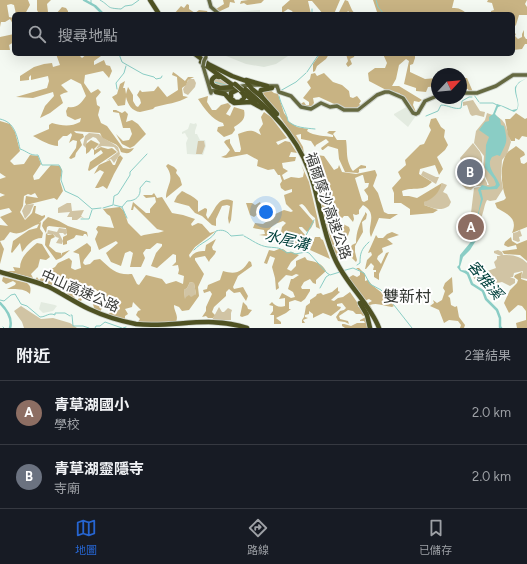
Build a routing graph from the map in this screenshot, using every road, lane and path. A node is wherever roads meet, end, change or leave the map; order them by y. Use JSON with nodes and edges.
{"nodes":[{"id":1,"x":149,"y":0,"type":"edge"},
{"id":2,"x":209,"y":0,"type":"edge"},
{"id":3,"x":157,"y":12,"type":"edge"},
{"id":4,"x":217,"y":12,"type":"edge"},
{"id":5,"x":195,"y":56,"type":"edge"},
{"id":6,"x":196,"y":56,"type":"edge"},
{"id":7,"x":196,"y":56,"type":"edge"},
{"id":8,"x":207,"y":56,"type":"edge"},
{"id":9,"x":208,"y":64,"type":"junction"},
{"id":10,"x":527,"y":75,"type":"edge"},
{"id":11,"x":224,"y":79,"type":"junction"},
{"id":12,"x":243,"y":86,"type":"junction"},
{"id":13,"x":269,"y":87,"type":"junction"},
{"id":14,"x":227,"y":89,"type":"junction"},
{"id":15,"x":213,"y":92,"type":"junction"},
{"id":16,"x":467,"y":93,"type":"edge"},
{"id":17,"x":262,"y":97,"type":"junction"},
{"id":18,"x":431,"y":99,"type":"edge"},
{"id":19,"x":235,"y":102,"type":"junction"},
{"id":20,"x":262,"y":108,"type":"junction"},
{"id":21,"x":271,"y":114,"type":"junction"},
{"id":22,"x":294,"y":140,"type":"junction"},
{"id":23,"x":332,"y":257,"type":"junction"},
{"id":24,"x":0,"y":273,"type":"edge"},
{"id":25,"x":345,"y":280,"type":"junction"},
{"id":26,"x":349,"y":286,"type":"junction"},
{"id":27,"x":370,"y":327,"type":"edge"},
{"id":28,"x":378,"y":327,"type":"edge"},
{"id":29,"x":242,"y":328,"type":"edge"},
{"id":30,"x":248,"y":328,"type":"edge"}],
"edges":[{"from":1,"to":3,"type":"highway"},
{"from":2,"to":4,"type":"main road"},
{"from":5,"to":11,"type":"highway"},
{"from":6,"to":9,"type":"highway","name":"福爾摩沙高速公路"},
{"from":7,"to":12,"type":"highway","name":"福爾摩沙高速公路"},
{"from":8,"to":15,"type":"main road","bridge":true},
{"from":9,"to":12,"type":"highway","name":"福爾摩沙高速公路"},
{"from":9,"to":12,"type":"highway"},
{"from":10,"to":16,"type":"main road"},
{"from":11,"to":12,"type":"highway"},
{"from":11,"to":12,"type":"highway"},
{"from":12,"to":13,"type":"highway"},
{"from":12,"to":14,"type":"main road"},
{"from":12,"to":17,"type":"highway"},
{"from":12,"to":19,"type":"highway"},
{"from":12,"to":19,"type":"highway"},
{"from":12,"to":20,"type":"highway"},
{"from":12,"to":21,"type":"highway","name":"福爾摩沙高速公路"},
{"from":12,"to":22,"type":"highway","name":"福爾摩沙高速公路"},
{"from":13,"to":17,"type":"highway"},
{"from":13,"to":18,"type":"main road"},
{"from":14,"to":15,"type":"main road"},
{"from":14,"to":19,"type":"highway"},
{"from":15,"to":20,"type":"highway"},
{"from":17,"to":22,"type":"highway"},
{"from":20,"to":21,"type":"highway"},
{"from":21,"to":23,"type":"highway","name":"福爾摩沙高速公路"},
{"from":22,"to":23,"type":"highway","name":"福爾摩沙高速公路"},
{"from":23,"to":25,"type":"highway","name":"福爾摩沙高速公路"},
{"from":24,"to":29,"type":"highway","name":"中山高速公路"},
{"from":24,"to":30,"type":"highway","name":"中山高速公路"},
{"from":25,"to":26,"type":"highway","name":"福爾摩沙高速公路"},
{"from":25,"to":28,"type":"highway","name":"福爾摩沙高速公路"},
{"from":26,"to":27,"type":"highway"},
{"from":26,"to":28,"type":"highway","name":"福爾摩沙高速公路"}]}
